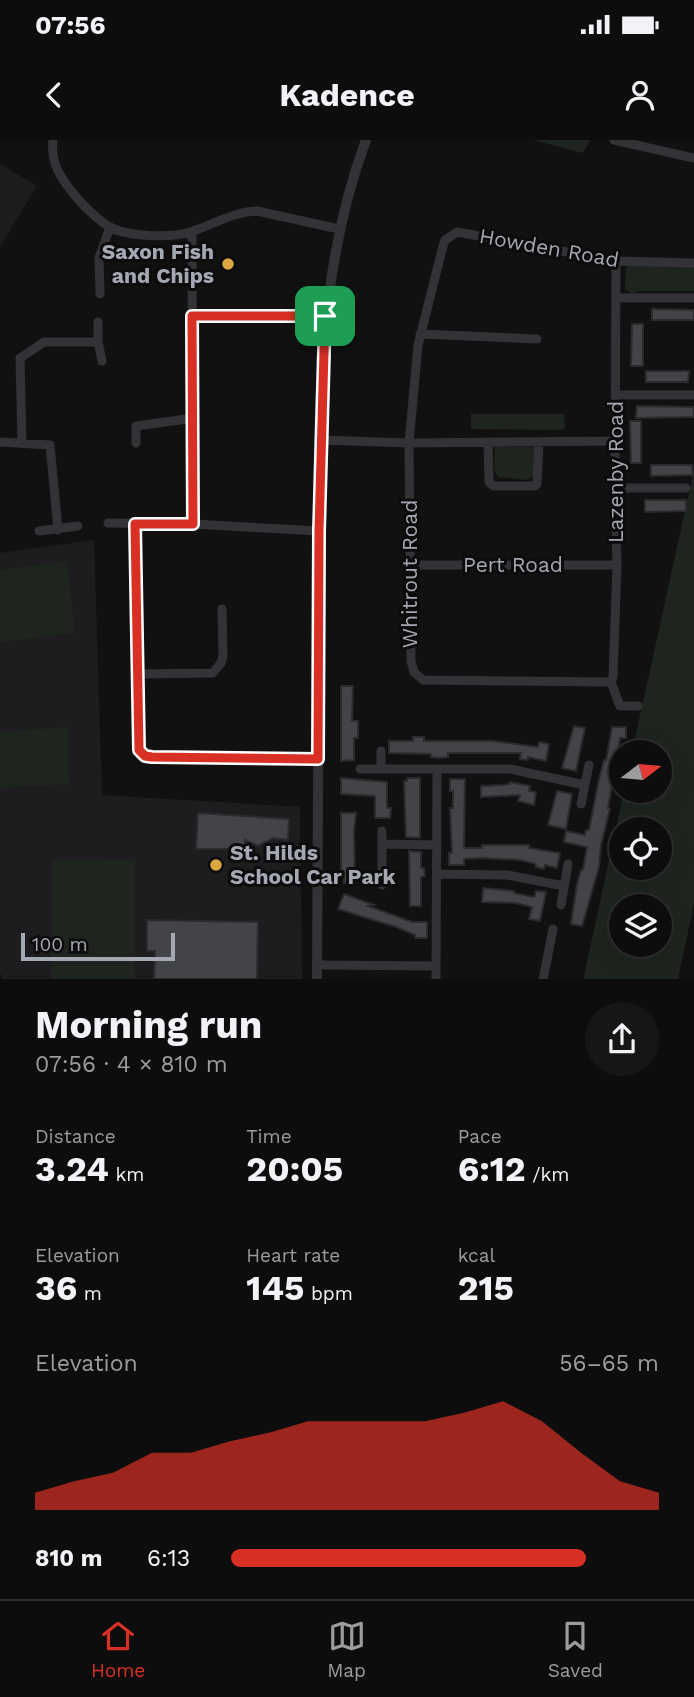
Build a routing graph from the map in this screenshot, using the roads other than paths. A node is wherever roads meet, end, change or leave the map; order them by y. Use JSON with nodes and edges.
{"nodes":[{"id":1,"x":53,"y":140,"type":"edge"},
{"id":2,"x":366,"y":140,"type":"edge"},
{"id":3,"x":614,"y":140,"type":"edge"},
{"id":4,"x":694,"y":158,"type":"edge"},
{"id":5,"x":110,"y":228,"type":"junction"},
{"id":6,"x":339,"y":229,"type":"junction"},
{"id":7,"x":192,"y":232,"type":"junction"},
{"id":8,"x":616,"y":261,"type":"junction"},
{"id":9,"x":694,"y":263,"type":"edge"},
{"id":10,"x":100,"y":294,"type":"dead end"},
{"id":11,"x":618,"y":298,"type":"junction"},
{"id":12,"x":694,"y":299,"type":"edge"},
{"id":13,"x":192,"y":316,"type":"junction"},
{"id":14,"x":325,"y":316,"type":"junction"},
{"id":15,"x":98,"y":322,"type":"dead end"},
{"id":16,"x":420,"y":334,"type":"junction"},
{"id":17,"x":537,"y":340,"type":"dead end"},
{"id":18,"x":98,"y":342,"type":"junction"},
{"id":19,"x":102,"y":361,"type":"dead end"},
{"id":20,"x":616,"y":395,"type":"junction"},
{"id":21,"x":694,"y":395,"type":"edge"},
{"id":22,"x":194,"y":418,"type":"junction"},
{"id":23,"x":321,"y":440,"type":"junction"},
{"id":24,"x":615,"y":441,"type":"junction"},
{"id":25,"x":0,"y":442,"type":"edge"},
{"id":26,"x":488,"y":442,"type":"junction"},
{"id":27,"x":539,"y":442,"type":"junction"},
{"id":28,"x":22,"y":443,"type":"junction"},
{"id":29,"x":136,"y":443,"type":"dead end"},
{"id":30,"x":409,"y":443,"type":"junction"},
{"id":31,"x":615,"y":488,"type":"junction"},
{"id":32,"x":686,"y":488,"type":"dead end"},
{"id":33,"x":108,"y":523,"type":"dead end"},
{"id":34,"x":135,"y":524,"type":"junction"},
{"id":35,"x":193,"y":524,"type":"junction"},
{"id":36,"x":78,"y":526,"type":"dead end"},
{"id":37,"x":58,"y":530,"type":"junction"},
{"id":38,"x":39,"y":531,"type":"dead end"},
{"id":39,"x":319,"y":531,"type":"junction"},
{"id":40,"x":410,"y":565,"type":"junction"},
{"id":41,"x":617,"y":565,"type":"junction"},
{"id":42,"x":222,"y":609,"type":"dead end"},
{"id":43,"x":138,"y":674,"type":"junction"},
{"id":44,"x":611,"y":682,"type":"junction"},
{"id":45,"x":638,"y":706,"type":"dead end"},
{"id":46,"x":381,"y":751,"type":"dead end"},
{"id":47,"x":318,"y":759,"type":"junction"},
{"id":48,"x":589,"y":765,"type":"dead end"},
{"id":49,"x":360,"y":769,"type":"dead end"},
{"id":50,"x":381,"y":769,"type":"junction"},
{"id":51,"x":437,"y":769,"type":"junction"},
{"id":52,"x":585,"y":785,"type":"junction"},
{"id":53,"x":581,"y":804,"type":"dead end"},
{"id":54,"x":382,"y":831,"type":"dead end"},
{"id":55,"x":382,"y":844,"type":"junction"},
{"id":56,"x":437,"y":845,"type":"junction"},
{"id":57,"x":568,"y":864,"type":"dead end"},
{"id":58,"x":438,"y":874,"type":"junction"},
{"id":59,"x":382,"y":885,"type":"dead end"},
{"id":60,"x":564,"y":886,"type":"junction"},
{"id":61,"x":561,"y":905,"type":"dead end"},
{"id":62,"x":553,"y":929,"type":"dead end"},
{"id":63,"x":317,"y":965,"type":"junction"},
{"id":64,"x":436,"y":966,"type":"junction"},
{"id":65,"x":317,"y":979,"type":"edge"},
{"id":66,"x":436,"y":979,"type":"edge"},
{"id":67,"x":543,"y":979,"type":"edge"}],
"edges":[{"from":1,"to":5,"type":"street"},
{"from":2,"to":6,"type":"street"},
{"from":3,"to":4,"type":"street"},
{"from":5,"to":7,"type":"street"},
{"from":5,"to":10,"type":"street"},
{"from":6,"to":7,"type":"street"},
{"from":6,"to":14,"type":"street"},
{"from":7,"to":13,"type":"street"},
{"from":8,"to":9,"type":"street","name":"Howden Road"},
{"from":8,"to":11,"type":"street","name":"Lazenby Road"},
{"from":8,"to":16,"type":"street","name":"Howden Road"},
{"from":11,"to":12,"type":"street"},
{"from":11,"to":20,"type":"street","name":"Lazenby Road"},
{"from":13,"to":14,"type":"street"},
{"from":13,"to":22,"type":"street"},
{"from":14,"to":23,"type":"street"},
{"from":15,"to":18,"type":"street"},
{"from":16,"to":17,"type":"street"},
{"from":16,"to":30,"type":"street","name":"Howden Road"},
{"from":18,"to":19,"type":"street"},
{"from":18,"to":28,"type":"street"},
{"from":20,"to":21,"type":"street"},
{"from":20,"to":24,"type":"street","name":"Lazenby Road"},
{"from":22,"to":29,"type":"street"},
{"from":22,"to":35,"type":"street"},
{"from":23,"to":30,"type":"street"},
{"from":23,"to":39,"type":"street"},
{"from":24,"to":27,"type":"street"},
{"from":24,"to":31,"type":"street","name":"Lazenby Road"},
{"from":25,"to":28,"type":"street"},
{"from":26,"to":27,"type":"street"},
{"from":26,"to":27,"type":"street"},
{"from":26,"to":30,"type":"street"},
{"from":28,"to":37,"type":"street"},
{"from":30,"to":40,"type":"street","name":"Whitrout Road"},
{"from":31,"to":32,"type":"street"},
{"from":31,"to":41,"type":"street","name":"Lazenby Road"},
{"from":33,"to":34,"type":"street"},
{"from":34,"to":35,"type":"street"},
{"from":34,"to":43,"type":"street"},
{"from":35,"to":39,"type":"street"},
{"from":36,"to":37,"type":"street"},
{"from":37,"to":38,"type":"street"},
{"from":39,"to":47,"type":"street"},
{"from":40,"to":41,"type":"street","name":"Pert Road"},
{"from":40,"to":44,"type":"street","name":"Whitrout Road"},
{"from":41,"to":44,"type":"street","name":"Lazenby Road"},
{"from":42,"to":43,"type":"street"},
{"from":43,"to":47,"type":"street"},
{"from":44,"to":45,"type":"street"},
{"from":46,"to":50,"type":"street"},
{"from":47,"to":63,"type":"street"},
{"from":48,"to":52,"type":"street"},
{"from":49,"to":50,"type":"street"},
{"from":50,"to":51,"type":"street"},
{"from":51,"to":52,"type":"street"},
{"from":51,"to":56,"type":"street"},
{"from":52,"to":53,"type":"street"},
{"from":54,"to":55,"type":"street"},
{"from":55,"to":56,"type":"street"},
{"from":55,"to":59,"type":"street"},
{"from":56,"to":58,"type":"street"},
{"from":57,"to":60,"type":"street"},
{"from":58,"to":60,"type":"street"},
{"from":58,"to":64,"type":"street"},
{"from":60,"to":61,"type":"street"},
{"from":62,"to":67,"type":"street"},
{"from":63,"to":64,"type":"street"},
{"from":63,"to":65,"type":"street"},
{"from":64,"to":66,"type":"street"}]}
